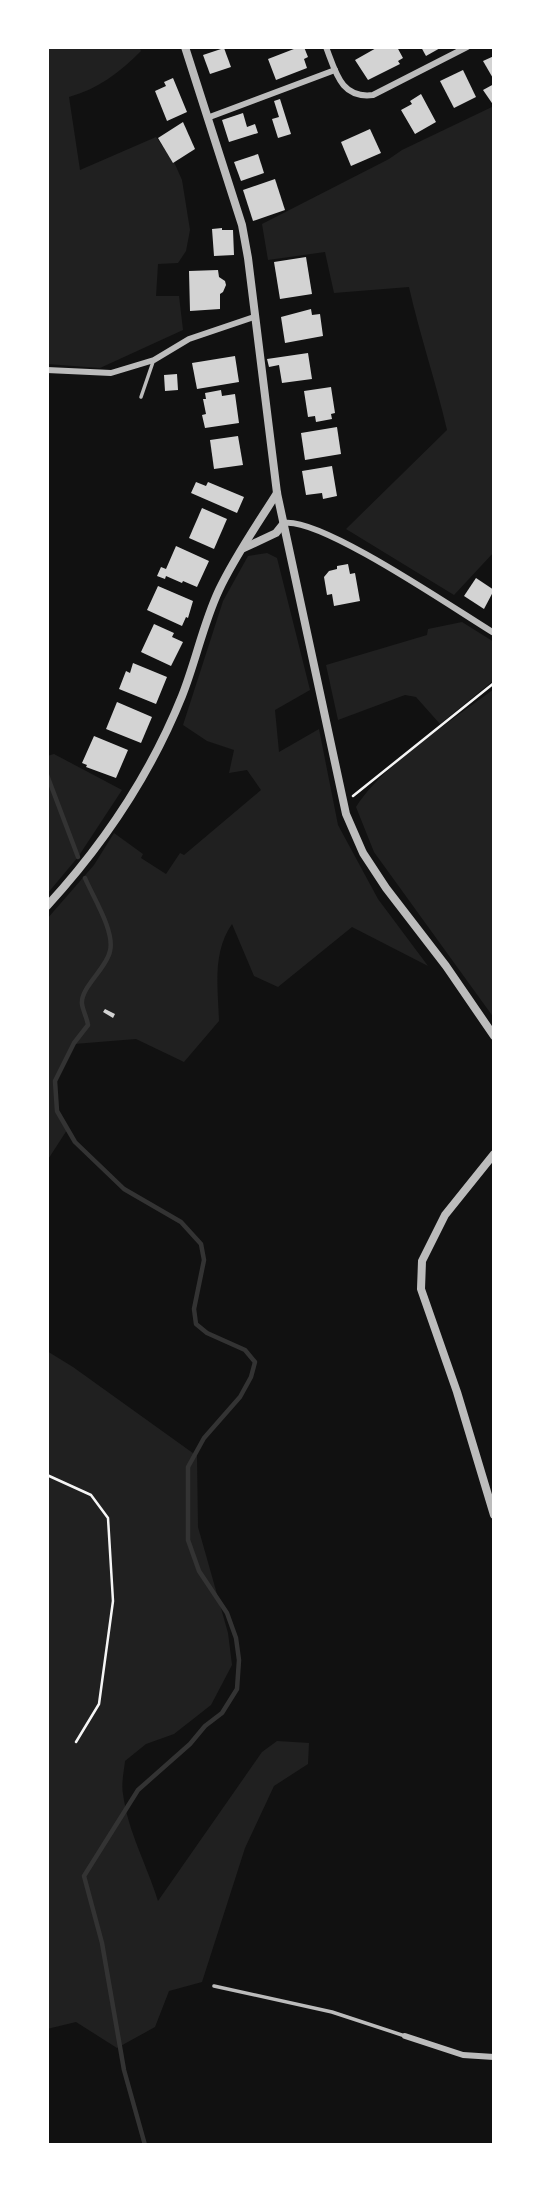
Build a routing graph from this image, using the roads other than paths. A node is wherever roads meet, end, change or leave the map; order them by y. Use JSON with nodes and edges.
{"nodes":[{"id":1,"x":185,"y":47,"type":"edge"},
{"id":2,"x":326,"y":47,"type":"edge"},
{"id":3,"x":467,"y":47,"type":"edge"},
{"id":4,"x":335,"y":70,"type":"junction"},
{"id":5,"x":207,"y":118,"type":"junction"},
{"id":6,"x":254,"y":317,"type":"junction"},
{"id":7,"x":154,"y":360,"type":"junction"},
{"id":8,"x":47,"y":370,"type":"edge"},
{"id":9,"x":141,"y":397,"type":"dead end"},
{"id":10,"x":276,"y":494,"type":"junction"},
{"id":11,"x":284,"y":523,"type":"junction"},
{"id":12,"x":244,"y":548,"type":"junction"},
{"id":13,"x":494,"y":633,"type":"edge"},
{"id":14,"x":47,"y":906,"type":"edge"},
{"id":15,"x":494,"y":1036,"type":"edge"},
{"id":16,"x":494,"y":1154,"type":"edge"},
{"id":17,"x":494,"y":1515,"type":"edge"},
{"id":18,"x":214,"y":1986,"type":"dead end"},
{"id":19,"x":405,"y":2036,"type":"joint"},
{"id":20,"x":494,"y":2057,"type":"edge"}],
"edges":[{"from":1,"to":5,"type":"street"},
{"from":2,"to":4,"type":"street"},
{"from":3,"to":4,"type":"street"},
{"from":4,"to":5,"type":"street"},
{"from":5,"to":6,"type":"street"},
{"from":6,"to":7,"type":"street"},
{"from":6,"to":10,"type":"street"},
{"from":7,"to":8,"type":"street"},
{"from":7,"to":9,"type":"lane"},
{"from":10,"to":11,"type":"street"},
{"from":10,"to":12,"type":"street"},
{"from":11,"to":12,"type":"street"},
{"from":11,"to":13,"type":"street"},
{"from":11,"to":15,"type":"street"},
{"from":12,"to":14,"type":"street"},
{"from":16,"to":17,"type":"street"},
{"from":18,"to":19,"type":"lane"},
{"from":19,"to":20,"type":"street"}]}
